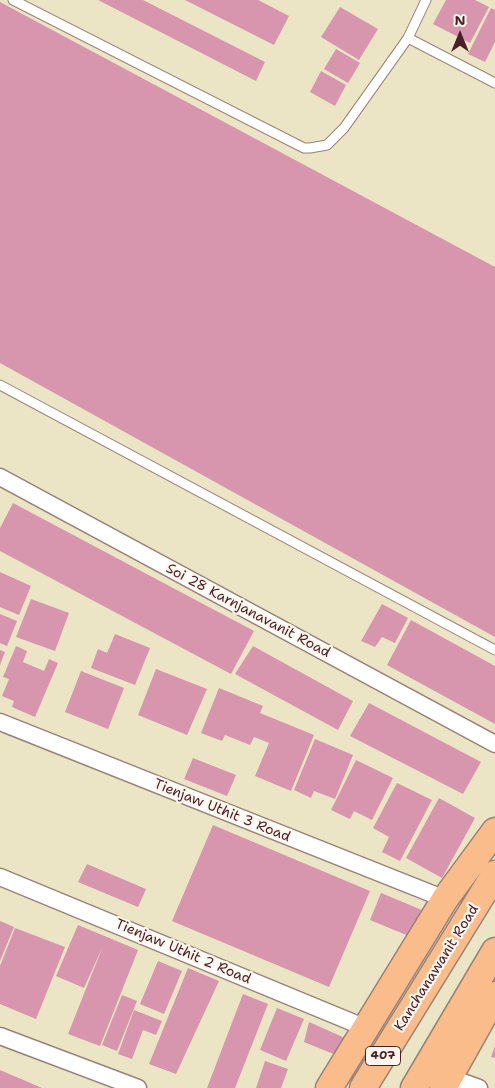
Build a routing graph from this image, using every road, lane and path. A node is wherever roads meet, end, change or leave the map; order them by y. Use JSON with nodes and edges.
{"nodes":[{"id":1,"x":13,"y":0,"type":"edge"},
{"id":2,"x":426,"y":0,"type":"edge"},
{"id":3,"x":408,"y":38,"type":"junction"},
{"id":4,"x":495,"y":83,"type":"edge"},
{"id":5,"x":0,"y":385,"type":"edge"},
{"id":6,"x":0,"y":477,"type":"edge"},
{"id":7,"x":495,"y":650,"type":"edge"},
{"id":8,"x":0,"y":722,"type":"edge"},
{"id":9,"x":495,"y":744,"type":"edge"},
{"id":10,"x":495,"y":831,"type":"edge"},
{"id":11,"x":495,"y":874,"type":"edge"},
{"id":12,"x":0,"y":876,"type":"edge"},
{"id":13,"x":445,"y":899,"type":"junction"},
{"id":14,"x":495,"y":951,"type":"edge"},
{"id":15,"x":495,"y":995,"type":"edge"},
{"id":16,"x":366,"y":1028,"type":"junction"},
{"id":17,"x":0,"y":1036,"type":"edge"},
{"id":18,"x":446,"y":1083,"type":"edge"},
{"id":19,"x":138,"y":1088,"type":"edge"},
{"id":20,"x":329,"y":1088,"type":"edge"},
{"id":21,"x":363,"y":1088,"type":"edge"},
{"id":22,"x":414,"y":1088,"type":"edge"},
{"id":23,"x":479,"y":1088,"type":"edge"}],
"edges":[{"from":1,"to":3,"type":"lane"},
{"from":2,"to":3,"type":"lane"},
{"from":3,"to":4,"type":"lane"},
{"from":5,"to":7,"type":"lane"},
{"from":6,"to":9,"type":"street","name":"Soi 28 Karnjanavanit Road"},
{"from":8,"to":13,"type":"street","name":"Tienjaw Uthit 3 Road"},
{"from":10,"to":13,"type":"main road"},
{"from":11,"to":21,"type":"main road","name":"Kanchanawanit Road","number":"407"},
{"from":12,"to":16,"type":"street","name":"Tienjaw Uthit 2 Road"},
{"from":13,"to":16,"type":"main road"},
{"from":14,"to":22,"type":"main road"},
{"from":15,"to":18,"type":"main road"},
{"from":16,"to":20,"type":"main road"},
{"from":17,"to":19,"type":"street"},
{"from":18,"to":23,"type":"street"}]}
